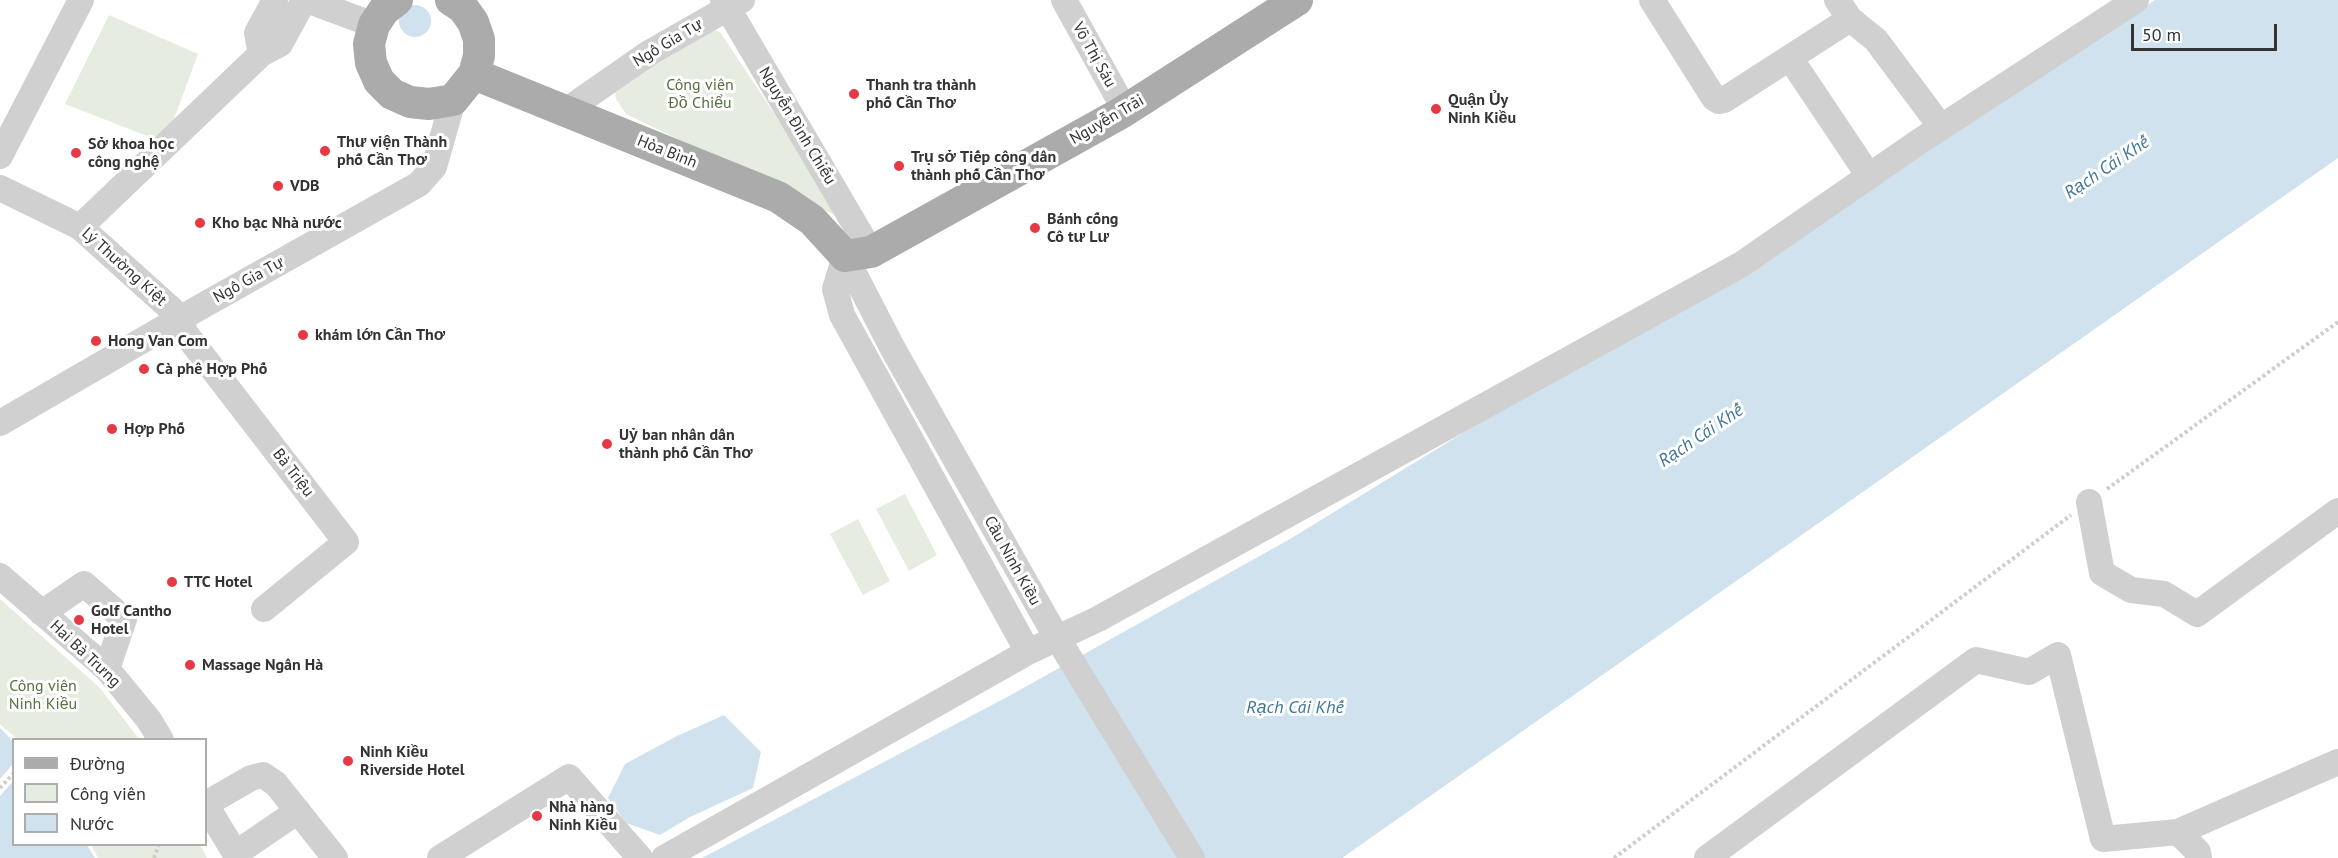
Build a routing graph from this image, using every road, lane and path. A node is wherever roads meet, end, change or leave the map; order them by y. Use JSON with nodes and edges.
{"nodes":[{"id":1,"x":81,"y":0,"type":"edge"},
{"id":2,"x":274,"y":0,"type":"edge"},
{"id":3,"x":306,"y":0,"type":"edge"},
{"id":4,"x":451,"y":0,"type":"edge"},
{"id":5,"x":1064,"y":0,"type":"edge"},
{"id":6,"x":1297,"y":0,"type":"edge"},
{"id":7,"x":1652,"y":0,"type":"edge"},
{"id":8,"x":2136,"y":0,"type":"edge"},
{"id":9,"x":731,"y":2,"type":"edge"},
{"id":10,"x":383,"y":9,"type":"edge"},
{"id":11,"x":1843,"y":10,"type":"edge"},
{"id":12,"x":261,"y":54,"type":"junction"},
{"id":13,"x":1790,"y":58,"type":"junction"},
{"id":14,"x":474,"y":74,"type":"junction"},
{"id":15,"x":453,"y":100,"type":"junction"},
{"id":16,"x":567,"y":110,"type":"junction"},
{"id":17,"x":1125,"y":110,"type":"junction"},
{"id":18,"x":1941,"y":127,"type":"junction"},
{"id":19,"x":0,"y":156,"type":"edge"},
{"id":20,"x":1869,"y":176,"type":"junction"},
{"id":21,"x":0,"y":188,"type":"edge"},
{"id":22,"x":80,"y":227,"type":"junction"},
{"id":23,"x":858,"y":254,"type":"junction"},
{"id":24,"x":181,"y":318,"type":"junction"},
{"id":25,"x":2338,"y":322,"type":"edge"},
{"id":26,"x":0,"y":423,"type":"edge"},
{"id":27,"x":2089,"y":502,"type":"junction"},
{"id":28,"x":2338,"y":511,"type":"edge"},
{"id":29,"x":0,"y":576,"type":"edge"},
{"id":30,"x":264,"y":609,"type":"dead end"},
{"id":31,"x":42,"y":613,"type":"junction"},
{"id":32,"x":1029,"y":652,"type":"junction"},
{"id":33,"x":107,"y":669,"type":"junction"},
{"id":34,"x":160,"y":738,"type":"edge"},
{"id":35,"x":2338,"y":762,"type":"edge"},
{"id":36,"x":12,"y":775,"type":"edge"},
{"id":37,"x":0,"y":788,"type":"edge"},
{"id":38,"x":207,"y":804,"type":"edge"},
{"id":39,"x":207,"y":807,"type":"edge"},
{"id":40,"x":298,"y":811,"type":"junction"},
{"id":41,"x":2178,"y":832,"type":"junction"},
{"id":42,"x":236,"y":856,"type":"edge"},
{"id":43,"x":335,"y":858,"type":"edge"},
{"id":44,"x":440,"y":858,"type":"edge"},
{"id":45,"x":640,"y":858,"type":"edge"},
{"id":46,"x":664,"y":858,"type":"edge"},
{"id":47,"x":1192,"y":858,"type":"edge"},
{"id":48,"x":1614,"y":858,"type":"edge"},
{"id":49,"x":1707,"y":858,"type":"edge"},
{"id":50,"x":2199,"y":858,"type":"edge"}],
"edges":[{"from":1,"to":19,"type":"street"},
{"from":2,"to":12,"type":"street"},
{"from":3,"to":10,"type":"street"},
{"from":3,"to":12,"type":"street"},
{"from":4,"to":14,"type":"main road"},
{"from":5,"to":17,"type":"street","name":"Võ Thị Sáu"},
{"from":6,"to":17,"type":"main road","name":"Nguyễn Trãi"},
{"from":7,"to":13,"type":"street"},
{"from":8,"to":18,"type":"street"},
{"from":9,"to":16,"type":"street","name":"Ngô Gia Tự"},
{"from":9,"to":23,"type":"street","name":"Nguyễn Đình Chiểu"},
{"from":10,"to":15,"type":"main road"},
{"from":11,"to":13,"type":"street"},
{"from":11,"to":18,"type":"street"},
{"from":12,"to":22,"type":"street"},
{"from":13,"to":20,"type":"street"},
{"from":14,"to":15,"type":"main road"},
{"from":14,"to":16,"type":"main road","name":"Hòa Bình"},
{"from":15,"to":24,"type":"street","name":"Ngô Gia Tự"},
{"from":16,"to":23,"type":"main road","name":"Hòa Bình"},
{"from":17,"to":23,"type":"main road","name":"Nguyễn Trãi"},
{"from":18,"to":20,"type":"street"},
{"from":20,"to":32,"type":"street"},
{"from":21,"to":22,"type":"street","name":"Lý Thường Kiệt"},
{"from":22,"to":24,"type":"street","name":"Lý Thường Kiệt"},
{"from":23,"to":32,"type":"street"},
{"from":23,"to":47,"type":"street","name":"Cầu Ninh Kiều","bridge":true},
{"from":24,"to":26,"type":"street","name":"Ngô Gia Tự"},
{"from":24,"to":30,"type":"street","name":"Bà Triệu"},
{"from":25,"to":27,"type":"path"},
{"from":27,"to":28,"type":"street"},
{"from":27,"to":48,"type":"path"},
{"from":29,"to":31,"type":"street","name":"Hai Bà Trưng"},
{"from":31,"to":33,"type":"street","name":"Hai Bà Trưng"},
{"from":31,"to":33,"type":"street"},
{"from":32,"to":46,"type":"street"},
{"from":33,"to":34,"type":"street","name":"Hai Bà Trưng"},
{"from":35,"to":41,"type":"street"},
{"from":36,"to":37,"type":"path"},
{"from":38,"to":40,"type":"street"},
{"from":39,"to":42,"type":"street"},
{"from":40,"to":42,"type":"street"},
{"from":40,"to":43,"type":"street"},
{"from":41,"to":49,"type":"street"},
{"from":41,"to":50,"type":"street"},
{"from":44,"to":45,"type":"street"}]}
